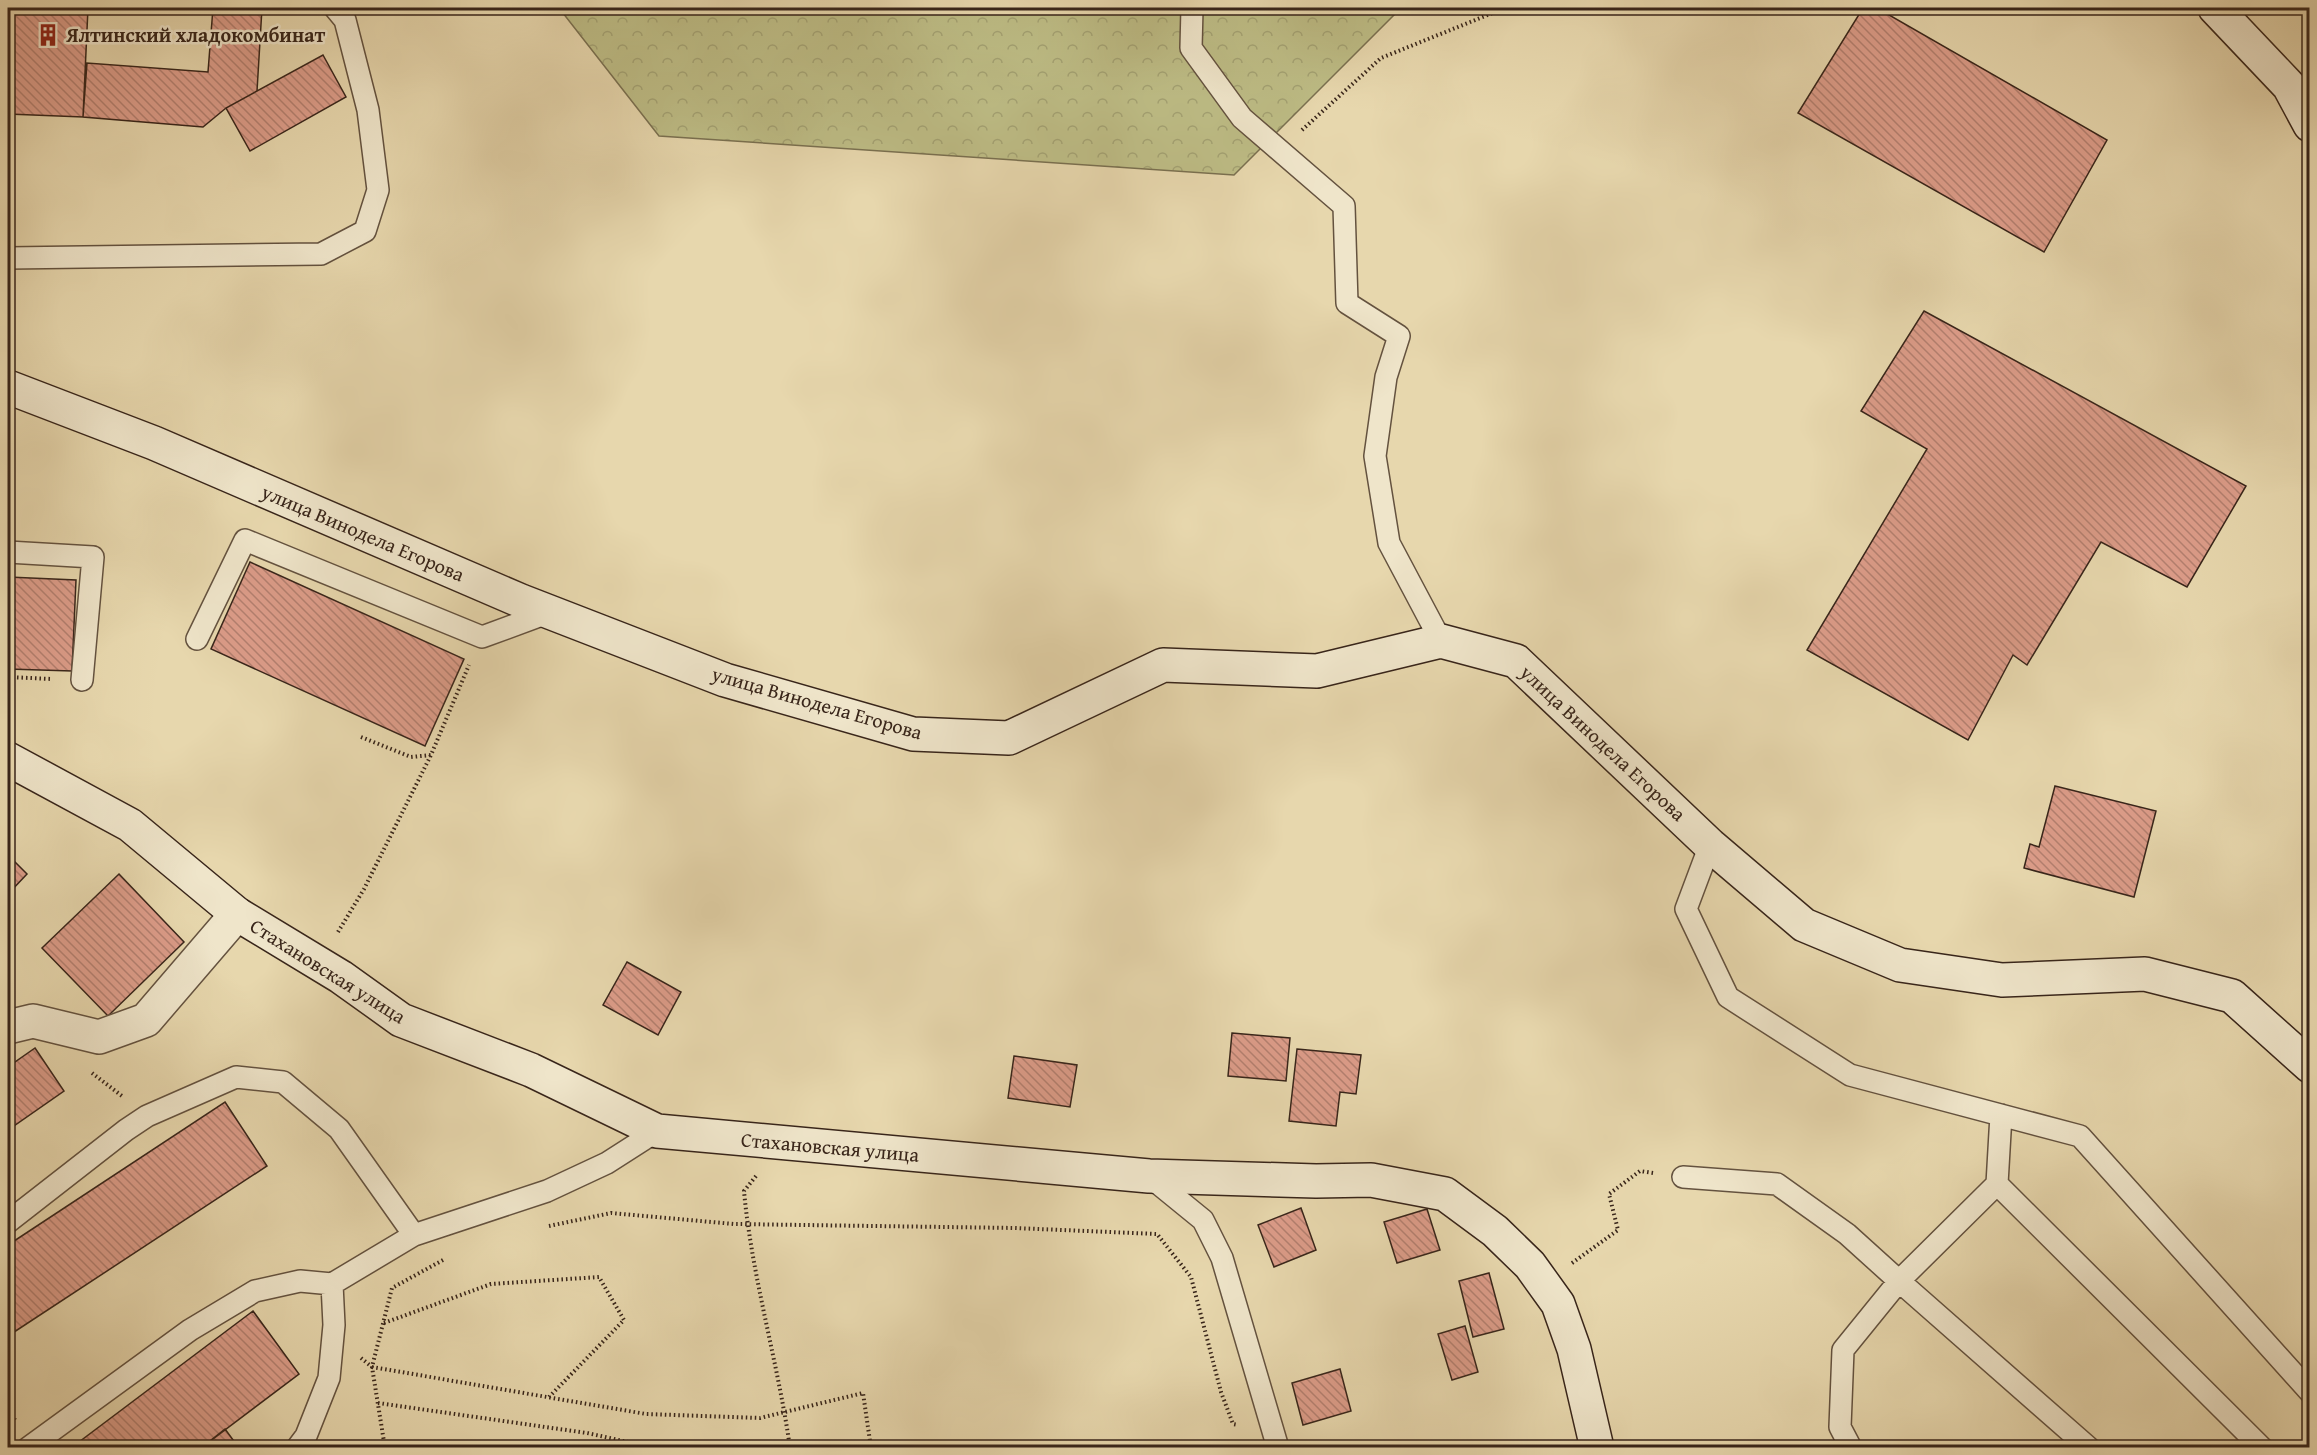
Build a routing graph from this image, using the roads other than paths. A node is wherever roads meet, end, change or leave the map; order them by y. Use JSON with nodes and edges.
{"nodes":[{"id":1,"x":335,"y":8,"type":"edge"},
{"id":2,"x":1192,"y":8,"type":"edge"},
{"id":3,"x":2214,"y":8,"type":"edge"},
{"id":4,"x":2310,"y":125,"type":"edge"},
{"id":5,"x":8,"y":258,"type":"edge"},
{"id":6,"x":8,"y":387,"type":"edge"},
{"id":7,"x":8,"y":552,"type":"edge"},
{"id":8,"x":550,"y":612,"type":"junction"},
{"id":9,"x":197,"y":639,"type":"dead end"},
{"id":10,"x":1441,"y":641,"type":"junction"},
{"id":11,"x":82,"y":680,"type":"road end"},
{"id":12,"x":8,"y":759,"type":"edge"},
{"id":13,"x":1710,"y":845,"type":"junction"},
{"id":14,"x":237,"y":914,"type":"junction"},
{"id":15,"x":8,"y":1027,"type":"edge"},
{"id":16,"x":2310,"y":1066,"type":"edge"},
{"id":17,"x":2001,"y":1115,"type":"junction"},
{"id":18,"x":657,"y":1131,"type":"junction"},
{"id":19,"x":1149,"y":1176,"type":"junction"},
{"id":20,"x":1683,"y":1177,"type":"road end"},
{"id":21,"x":1997,"y":1184,"type":"junction"},
{"id":22,"x":8,"y":1222,"type":"edge"},
{"id":23,"x":414,"y":1235,"type":"junction"},
{"id":24,"x":1899,"y":1281,"type":"junction"},
{"id":25,"x":332,"y":1284,"type":"junction"},
{"id":26,"x":2310,"y":1392,"type":"edge"},
{"id":27,"x":1275,"y":1439,"type":"edge"},
{"id":28,"x":28,"y":1448,"type":"edge"},
{"id":29,"x":297,"y":1448,"type":"edge"},
{"id":30,"x":1597,"y":1448,"type":"edge"},
{"id":31,"x":1851,"y":1448,"type":"edge"},
{"id":32,"x":2089,"y":1448,"type":"edge"},
{"id":33,"x":2262,"y":1448,"type":"edge"}],
"edges":[{"from":1,"to":5,"type":"lane"},
{"from":2,"to":10,"type":"lane"},
{"from":3,"to":4,"type":"main road"},
{"from":6,"to":8,"type":"main road","name":"улица Винодела Егорова"},
{"from":7,"to":11,"type":"lane"},
{"from":8,"to":9,"type":"lane"},
{"from":8,"to":10,"type":"main road","name":"улица Винодела Егорова"},
{"from":10,"to":13,"type":"main road","name":"улица Винодела Егорова"},
{"from":12,"to":14,"type":"main road","name":"Стахановская улица"},
{"from":13,"to":16,"type":"main road","name":"улица Винодела Егорова"},
{"from":13,"to":17,"type":"lane"},
{"from":14,"to":15,"type":"main road"},
{"from":14,"to":18,"type":"main road","name":"Стахановская улица"},
{"from":17,"to":21,"type":"lane"},
{"from":17,"to":26,"type":"lane"},
{"from":18,"to":19,"type":"main road","name":"Стахановская улица"},
{"from":18,"to":23,"type":"lane"},
{"from":19,"to":27,"type":"lane"},
{"from":19,"to":30,"type":"main road","name":"Стахановская улица"},
{"from":20,"to":24,"type":"lane"},
{"from":21,"to":24,"type":"lane"},
{"from":21,"to":33,"type":"lane"},
{"from":22,"to":23,"type":"lane"},
{"from":23,"to":25,"type":"lane"},
{"from":24,"to":31,"type":"lane"},
{"from":24,"to":32,"type":"lane"},
{"from":25,"to":28,"type":"lane"},
{"from":25,"to":29,"type":"lane"}]}
